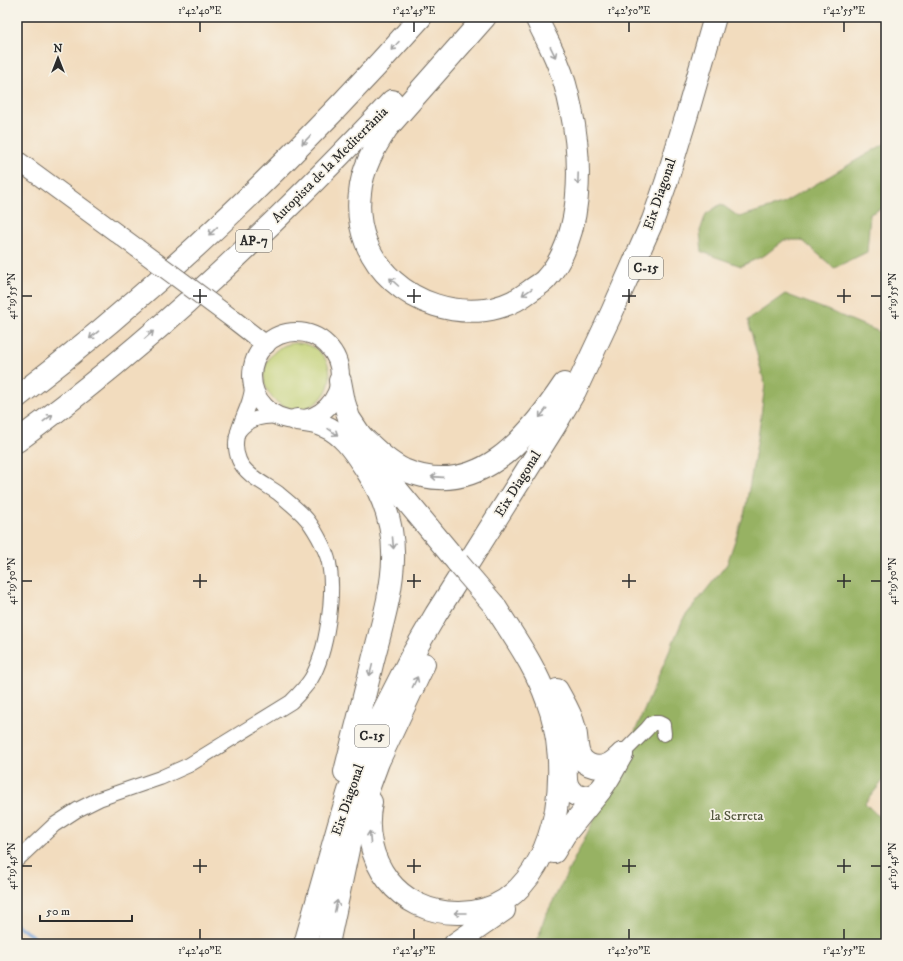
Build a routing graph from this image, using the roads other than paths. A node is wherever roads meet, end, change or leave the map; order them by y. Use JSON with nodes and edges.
{"nodes":[{"id":1,"x":421,"y":17,"type":"edge"},
{"id":2,"x":468,"y":17,"type":"edge"},
{"id":3,"x":485,"y":17,"type":"edge"},
{"id":4,"x":536,"y":17,"type":"edge"},
{"id":5,"x":715,"y":17,"type":"edge"},
{"id":6,"x":728,"y":17,"type":"edge"},
{"id":7,"x":17,"y":160,"type":"edge"},
{"id":8,"x":612,"y":312,"type":"junction"},
{"id":9,"x":266,"y":345,"type":"junction"},
{"id":10,"x":340,"y":381,"type":"junction"},
{"id":11,"x":253,"y":384,"type":"junction"},
{"id":12,"x":17,"y":396,"type":"edge"},
{"id":13,"x":289,"y":418,"type":"junction"},
{"id":14,"x":236,"y":434,"type":"junction"},
{"id":15,"x":355,"y":440,"type":"junction"},
{"id":16,"x":17,"y":441,"type":"edge"},
{"id":17,"x":552,"y":695,"type":"junction"},
{"id":18,"x":398,"y":717,"type":"junction"},
{"id":19,"x":664,"y":734,"type":"dead end"},
{"id":20,"x":622,"y":754,"type":"junction"},
{"id":21,"x":571,"y":791,"type":"junction"},
{"id":22,"x":600,"y":791,"type":"junction"},
{"id":23,"x":554,"y":852,"type":"junction"},
{"id":24,"x":17,"y":860,"type":"edge"},
{"id":25,"x":306,"y":941,"type":"edge"},
{"id":26,"x":328,"y":944,"type":"edge"},
{"id":27,"x":455,"y":944,"type":"edge"}],
"edges":[{"from":1,"to":12,"type":"highway","number":"AP-7","one_way":true},
{"from":16,"to":2,"type":"highway","name":"Autopista de la Mediterrània","number":"AP-7","one_way":true},
{"from":4,"to":3,"type":"highway","one_way":true},
{"from":5,"to":8,"type":"highway","name":"Eix Diagonal","number":"C-15"},
{"from":18,"to":6,"type":"highway","name":"Eix Diagonal","number":"C-15","one_way":true},
{"from":7,"to":9,"type":"street","bridge":true},
{"from":8,"to":15,"type":"highway","one_way":true},
{"from":8,"to":25,"type":"highway","name":"Eix Diagonal","number":"C-15"},
{"from":9,"to":10,"type":"street"},
{"from":9,"to":11,"type":"street"},
{"from":10,"to":13,"type":"street"},
{"from":10,"to":15,"type":"highway"},
{"from":11,"to":13,"type":"street"},
{"from":11,"to":14,"type":"street"},
{"from":13,"to":14,"type":"street"},
{"from":13,"to":15,"type":"highway","one_way":true},
{"from":14,"to":24,"type":"street"},
{"from":15,"to":17,"type":"highway","bridge":true},
{"from":15,"to":25,"type":"highway","one_way":true},
{"from":17,"to":18,"type":"highway","one_way":true},
{"from":17,"to":20,"type":"highway"},
{"from":17,"to":21,"type":"highway"},
{"from":26,"to":18,"type":"highway","name":"Eix Diagonal","number":"C-15","one_way":true},
{"from":19,"to":20,"type":"street"},
{"from":20,"to":22,"type":"highway"},
{"from":21,"to":22,"type":"highway"},
{"from":21,"to":23,"type":"highway"},
{"from":22,"to":23,"type":"highway"},
{"from":23,"to":27,"type":"highway"}]}
